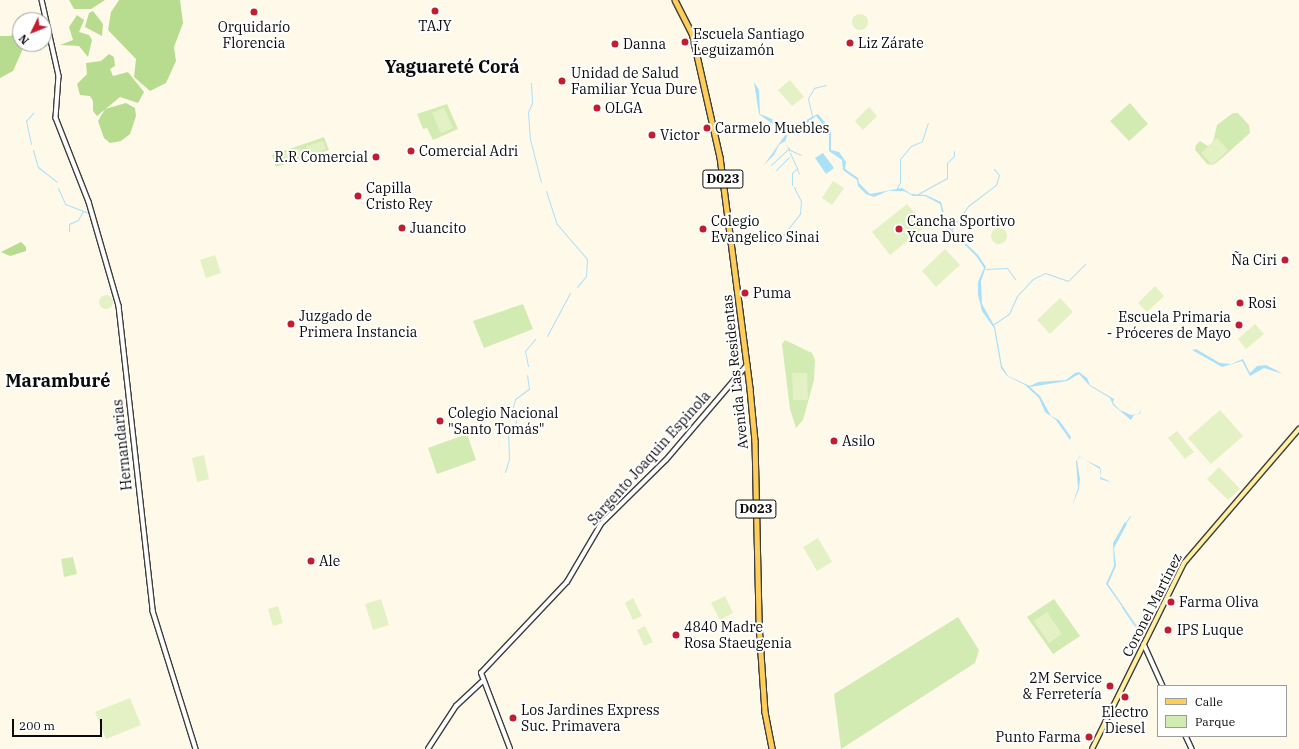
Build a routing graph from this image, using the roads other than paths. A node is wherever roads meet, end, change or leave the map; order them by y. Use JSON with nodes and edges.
{"nodes":[{"id":1,"x":42,"y":0,"type":"edge"},
{"id":2,"x":675,"y":0,"type":"edge"},
{"id":3,"x":747,"y":365,"type":"junction"},
{"id":4,"x":1299,"y":428,"type":"edge"},
{"id":5,"x":1145,"y":642,"type":"junction"},
{"id":6,"x":481,"y":680,"type":"junction"},
{"id":7,"x":1163,"y":685,"type":"edge"},
{"id":8,"x":1186,"y":737,"type":"edge"},
{"id":9,"x":196,"y":749,"type":"edge"},
{"id":10,"x":428,"y":749,"type":"edge"},
{"id":11,"x":510,"y":749,"type":"edge"},
{"id":12,"x":772,"y":749,"type":"edge"},
{"id":13,"x":1092,"y":749,"type":"edge"},
{"id":14,"x":1192,"y":749,"type":"edge"}],
"edges":[{"from":1,"to":9,"type":"street","name":"Hernandarias"},
{"from":2,"to":3,"type":"main road","name":"Avenida Las Residentas","number":"D023"},
{"from":3,"to":6,"type":"street","name":"Sargento Joaquin Espinola"},
{"from":3,"to":12,"type":"main road","name":"Avenida Las Residentas","number":"D023"},
{"from":4,"to":5,"type":"main road","name":"Coronel Martínez"},
{"from":5,"to":7,"type":"street"},
{"from":5,"to":13,"type":"main road","name":"Coronel Martínez"},
{"from":6,"to":10,"type":"street","name":"Sargento Joaquin Espinola"},
{"from":6,"to":11,"type":"street"},
{"from":8,"to":14,"type":"street"}]}
